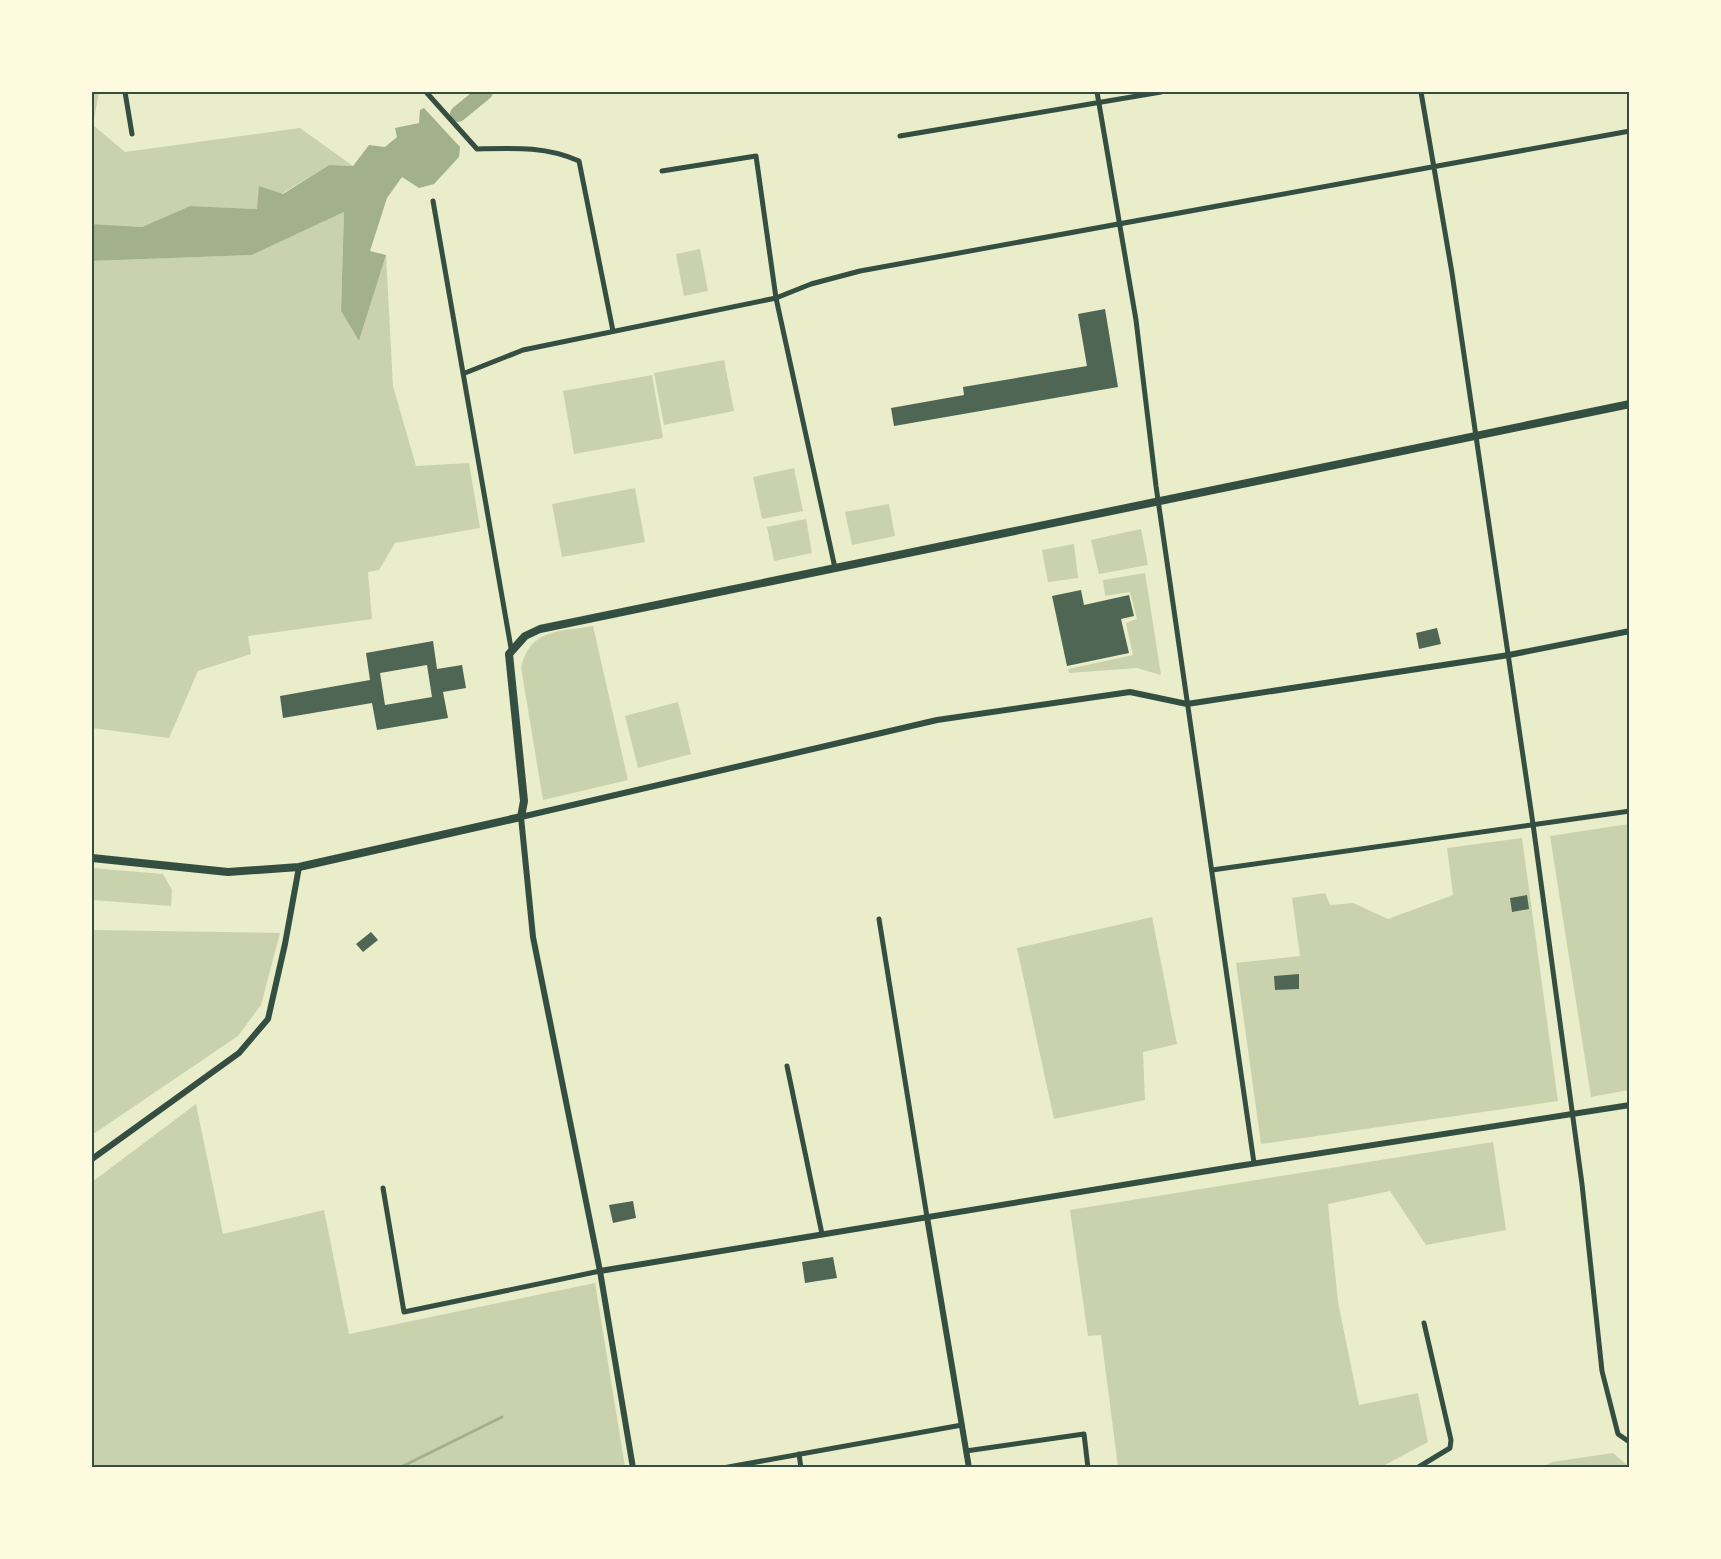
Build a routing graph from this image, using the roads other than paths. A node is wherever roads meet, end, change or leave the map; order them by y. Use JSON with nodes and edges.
{"nodes":[{"id":1,"x":125,"y":92,"type":"edge"},
{"id":2,"x":426,"y":92,"type":"edge"},
{"id":3,"x":1097,"y":92,"type":"edge"},
{"id":4,"x":1161,"y":92,"type":"edge"},
{"id":5,"x":1421,"y":92,"type":"edge"},
{"id":6,"x":1099,"y":100,"type":"junction"},
{"id":7,"x":1629,"y":131,"type":"edge"},
{"id":8,"x":132,"y":134,"type":"dead end"},
{"id":9,"x":900,"y":136,"type":"dead end"},
{"id":10,"x":1435,"y":166,"type":"junction"},
{"id":11,"x":663,"y":171,"type":"dead end"},
{"id":12,"x":433,"y":201,"type":"dead end"},
{"id":13,"x":1121,"y":224,"type":"junction"},
{"id":14,"x":776,"y":298,"type":"junction"},
{"id":15,"x":613,"y":331,"type":"junction"},
{"id":16,"x":465,"y":373,"type":"junction"},
{"id":17,"x":1629,"y":404,"type":"edge"},
{"id":18,"x":1475,"y":436,"type":"junction"},
{"id":19,"x":1158,"y":502,"type":"junction"},
{"id":20,"x":835,"y":568,"type":"junction"},
{"id":21,"x":1629,"y":631,"type":"edge"},
{"id":22,"x":511,"y":648,"type":"junction"},
{"id":23,"x":1509,"y":655,"type":"junction"},
{"id":24,"x":1187,"y":704,"type":"junction"},
{"id":25,"x":1629,"y":811,"type":"edge"},
{"id":26,"x":521,"y":817,"type":"junction"},
{"id":27,"x":1533,"y":824,"type":"junction"},
{"id":28,"x":92,"y":858,"type":"edge"},
{"id":29,"x":299,"y":867,"type":"junction"},
{"id":30,"x":1212,"y":870,"type":"junction"},
{"id":31,"x":879,"y":919,"type":"dead end"},
{"id":32,"x":787,"y":1066,"type":"dead end"},
{"id":33,"x":1629,"y":1105,"type":"edge"},
{"id":34,"x":1573,"y":1115,"type":"junction"},
{"id":35,"x":92,"y":1159,"type":"edge"},
{"id":36,"x":1254,"y":1163,"type":"junction"},
{"id":37,"x":383,"y":1188,"type":"dead end"},
{"id":38,"x":927,"y":1217,"type":"junction"},
{"id":39,"x":822,"y":1234,"type":"junction"},
{"id":40,"x":600,"y":1271,"type":"junction"},
{"id":41,"x":1424,"y":1323,"type":"dead end"},
{"id":42,"x":962,"y":1425,"type":"junction"},
{"id":43,"x":1628,"y":1441,"type":"edge"},
{"id":44,"x":966,"y":1451,"type":"junction"},
{"id":45,"x":799,"y":1454,"type":"junction"},
{"id":46,"x":633,"y":1467,"type":"edge"},
{"id":47,"x":723,"y":1467,"type":"edge"},
{"id":48,"x":801,"y":1467,"type":"edge"},
{"id":49,"x":969,"y":1467,"type":"edge"},
{"id":50,"x":1088,"y":1467,"type":"edge"},
{"id":51,"x":1417,"y":1467,"type":"edge"}],
"edges":[{"from":1,"to":8,"type":"street"},
{"from":2,"to":15,"type":"street"},
{"from":3,"to":6,"type":"street"},
{"from":4,"to":6,"type":"street"},
{"from":5,"to":10,"type":"street"},
{"from":6,"to":9,"type":"street"},
{"from":6,"to":13,"type":"street"},
{"from":7,"to":10,"type":"street"},
{"from":10,"to":13,"type":"street"},
{"from":10,"to":18,"type":"street"},
{"from":11,"to":14,"type":"street"},
{"from":12,"to":16,"type":"street"},
{"from":13,"to":14,"type":"street"},
{"from":13,"to":19,"type":"street"},
{"from":14,"to":15,"type":"street"},
{"from":14,"to":20,"type":"street"},
{"from":15,"to":16,"type":"street"},
{"from":16,"to":22,"type":"street"},
{"from":17,"to":18,"type":"main road"},
{"from":18,"to":19,"type":"main road"},
{"from":18,"to":23,"type":"street"},
{"from":19,"to":20,"type":"main road"},
{"from":19,"to":24,"type":"street"},
{"from":20,"to":22,"type":"main road"},
{"from":21,"to":23,"type":"street"},
{"from":22,"to":26,"type":"main road"},
{"from":23,"to":24,"type":"street"},
{"from":23,"to":27,"type":"street"},
{"from":24,"to":26,"type":"street"},
{"from":24,"to":30,"type":"street"},
{"from":25,"to":27,"type":"street"},
{"from":26,"to":29,"type":"main road"},
{"from":26,"to":40,"type":"street"},
{"from":27,"to":30,"type":"street"},
{"from":27,"to":34,"type":"street"},
{"from":28,"to":29,"type":"main road"},
{"from":29,"to":35,"type":"street"},
{"from":30,"to":36,"type":"street"},
{"from":31,"to":38,"type":"street"},
{"from":32,"to":39,"type":"street"},
{"from":33,"to":34,"type":"street"},
{"from":34,"to":36,"type":"street"},
{"from":34,"to":43,"type":"street"},
{"from":36,"to":38,"type":"street"},
{"from":37,"to":40,"type":"street"},
{"from":38,"to":39,"type":"street"},
{"from":38,"to":42,"type":"street"},
{"from":39,"to":40,"type":"street"},
{"from":40,"to":46,"type":"street"},
{"from":41,"to":51,"type":"street"},
{"from":42,"to":44,"type":"street"},
{"from":42,"to":45,"type":"street"},
{"from":44,"to":49,"type":"street"},
{"from":44,"to":50,"type":"street"},
{"from":45,"to":47,"type":"street"},
{"from":45,"to":48,"type":"street"}]}
